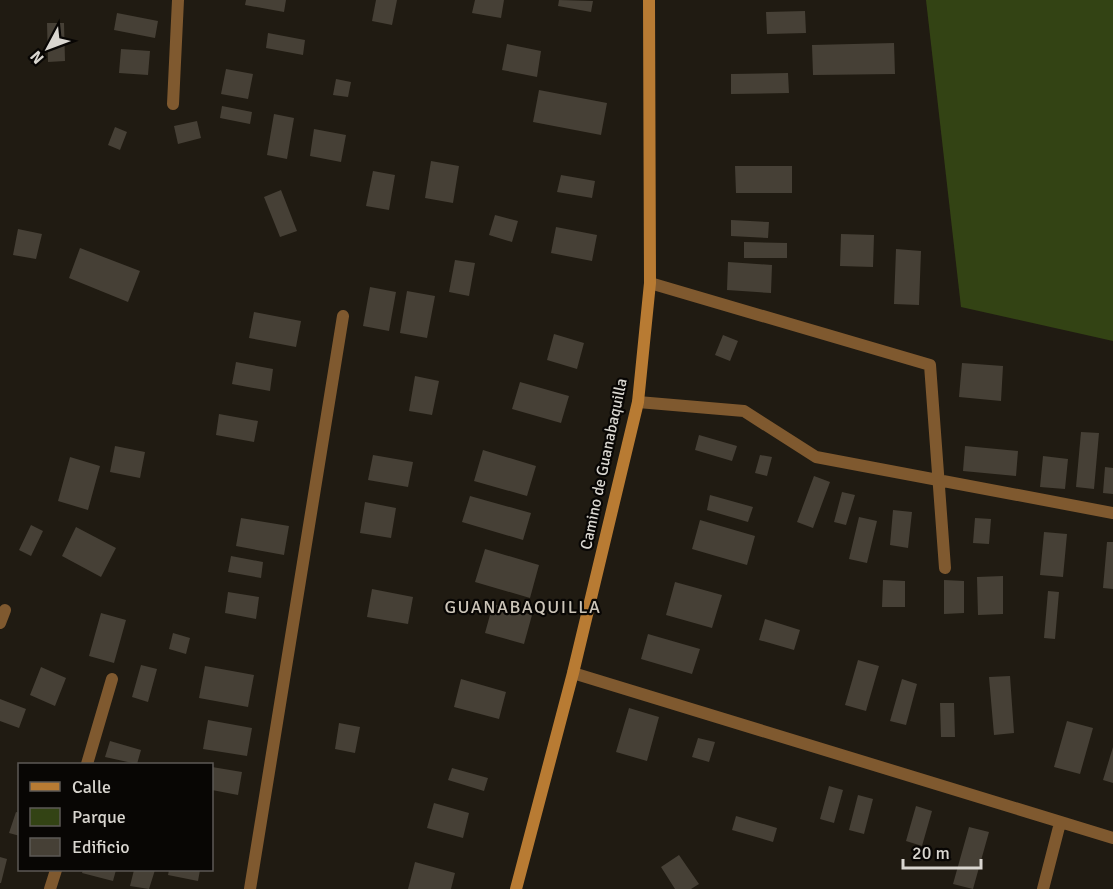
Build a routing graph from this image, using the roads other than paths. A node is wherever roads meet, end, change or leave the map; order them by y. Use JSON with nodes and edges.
{"nodes":[{"id":1,"x":178,"y":0,"type":"edge"},
{"id":2,"x":649,"y":0,"type":"edge"},
{"id":3,"x":173,"y":104,"type":"dead end"},
{"id":4,"x":650,"y":283,"type":"junction"},
{"id":5,"x":343,"y":316,"type":"dead end"},
{"id":6,"x":638,"y":402,"type":"junction"},
{"id":7,"x":939,"y":481,"type":"junction"},
{"id":8,"x":1113,"y":513,"type":"edge"},
{"id":9,"x":945,"y":568,"type":"dead end"},
{"id":10,"x":5,"y":610,"type":"dead end"},
{"id":11,"x":0,"y":623,"type":"edge"},
{"id":12,"x":573,"y":673,"type":"junction"},
{"id":13,"x":112,"y":679,"type":"dead end"},
{"id":14,"x":88,"y":763,"type":"edge"},
{"id":15,"x":1060,"y":823,"type":"junction"},
{"id":16,"x":1113,"y":838,"type":"edge"},
{"id":17,"x":56,"y":871,"type":"edge"},
{"id":18,"x":50,"y":889,"type":"edge"},
{"id":19,"x":250,"y":889,"type":"edge"},
{"id":20,"x":516,"y":889,"type":"edge"},
{"id":21,"x":1043,"y":889,"type":"edge"}],
"edges":[{"from":1,"to":3,"type":"street"},
{"from":2,"to":4,"type":"street","name":"Camino de Guanabaquilla"},
{"from":4,"to":6,"type":"street","name":"Camino de Guanabaquilla"},
{"from":4,"to":7,"type":"street"},
{"from":5,"to":19,"type":"street"},
{"from":6,"to":7,"type":"street"},
{"from":6,"to":12,"type":"street","name":"Camino de Guanabaquilla"},
{"from":7,"to":8,"type":"street"},
{"from":7,"to":9,"type":"street"},
{"from":10,"to":11,"type":"street"},
{"from":12,"to":15,"type":"street"},
{"from":12,"to":20,"type":"street","name":"Camino de Guanabaquilla"},
{"from":13,"to":14,"type":"street"},
{"from":15,"to":16,"type":"street"},
{"from":15,"to":21,"type":"street"},
{"from":17,"to":18,"type":"street"}]}
